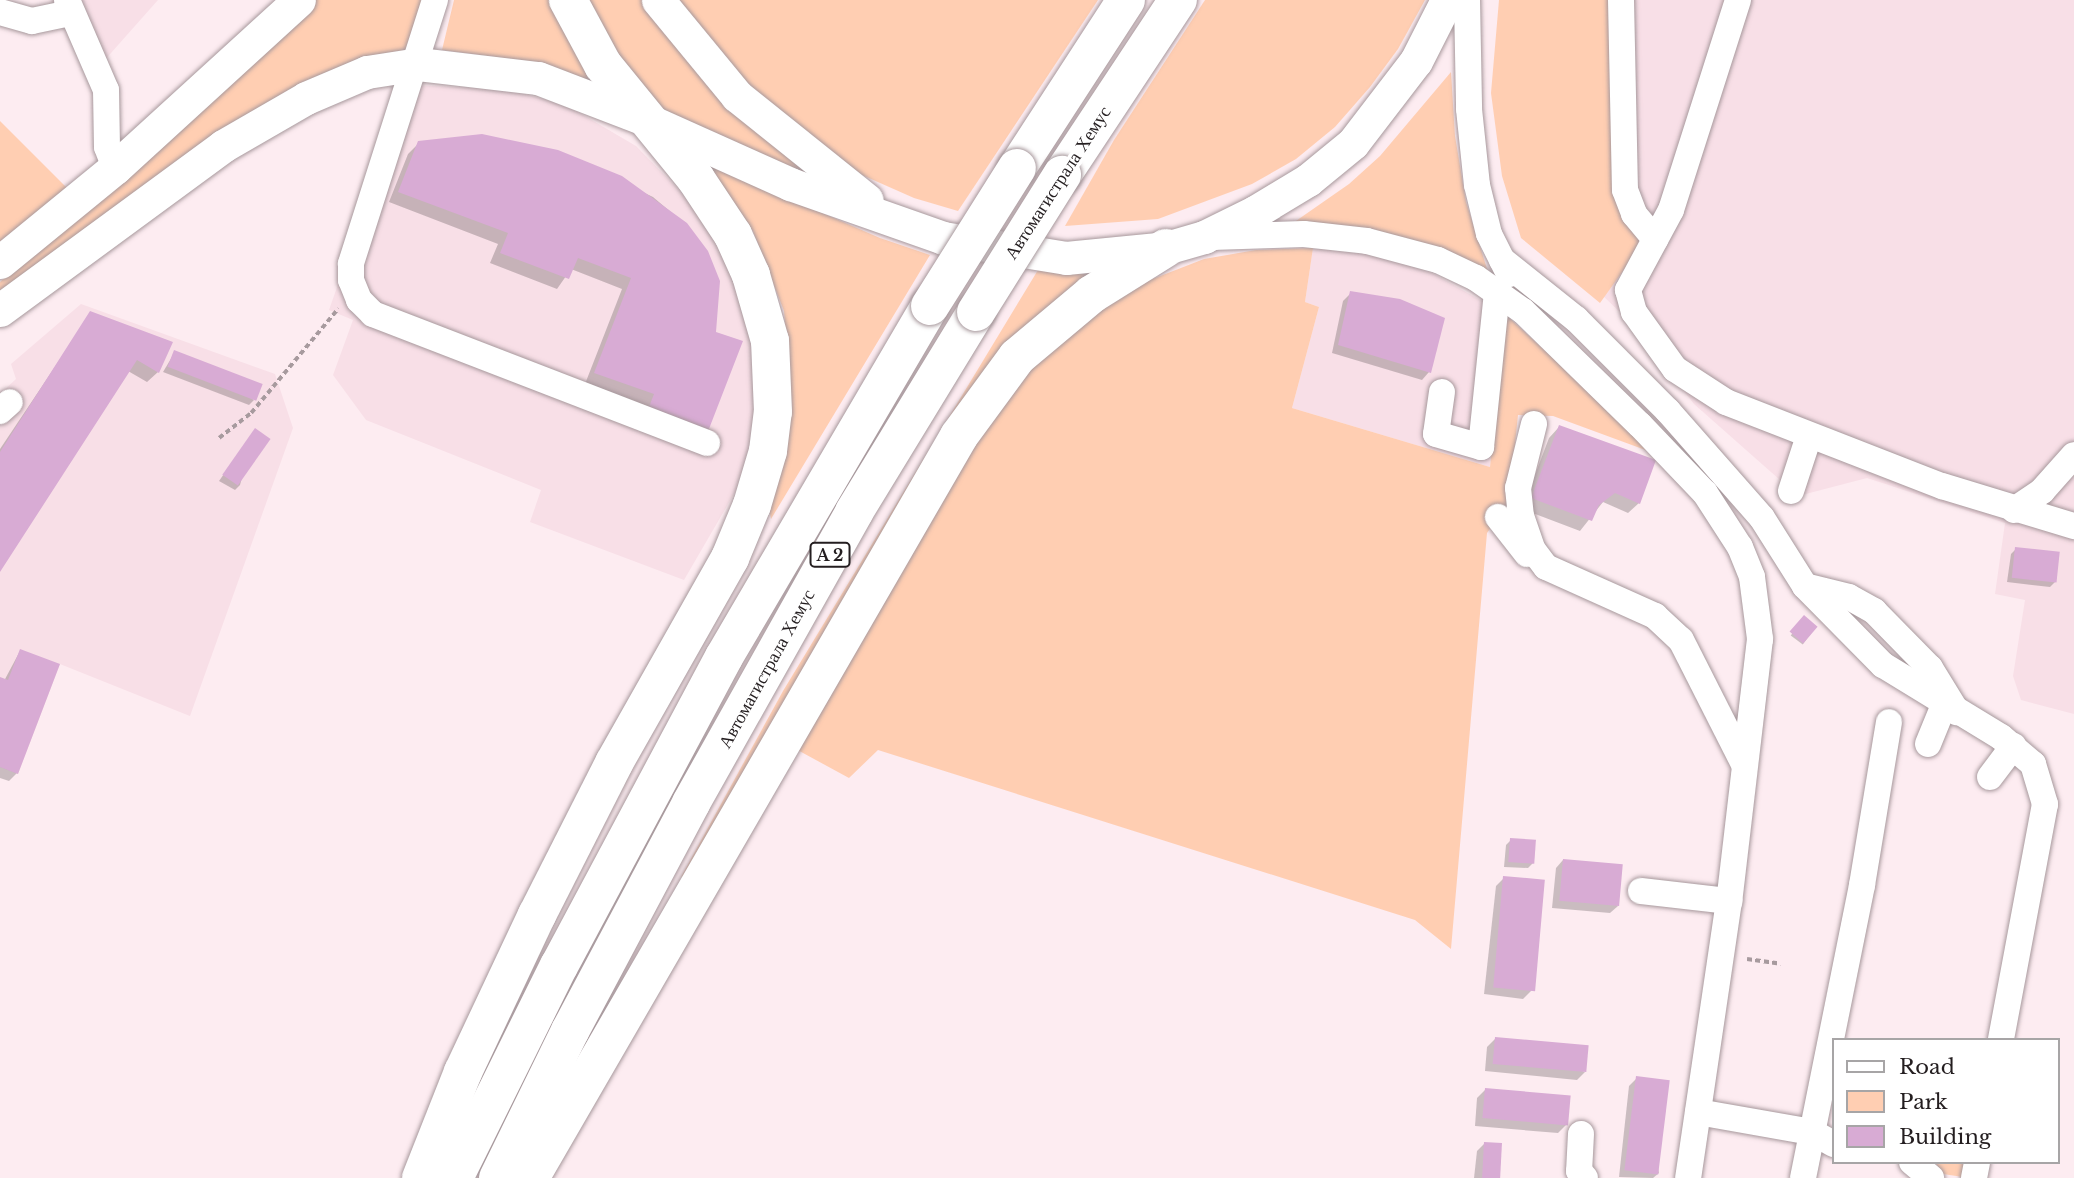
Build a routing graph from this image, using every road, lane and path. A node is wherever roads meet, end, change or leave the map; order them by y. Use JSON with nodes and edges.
{"nodes":[{"id":1,"x":299,"y":0,"type":"edge"},
{"id":2,"x":436,"y":0,"type":"edge"},
{"id":3,"x":568,"y":0,"type":"edge"},
{"id":4,"x":658,"y":0,"type":"edge"},
{"id":5,"x":1126,"y":0,"type":"edge"},
{"id":6,"x":1178,"y":0,"type":"edge"},
{"id":7,"x":1447,"y":0,"type":"edge"},
{"id":8,"x":1467,"y":0,"type":"edge"},
{"id":9,"x":1621,"y":0,"type":"edge"},
{"id":10,"x":1738,"y":0,"type":"edge"},
{"id":11,"x":69,"y":7,"type":"edge"},
{"id":12,"x":0,"y":12,"type":"edge"},
{"id":13,"x":418,"y":64,"type":"junction"},
{"id":14,"x":650,"y":121,"type":"junction"},
{"id":15,"x":115,"y":168,"type":"junction"},
{"id":16,"x":893,"y":220,"type":"junction"},
{"id":17,"x":1204,"y":237,"type":"junction"},
{"id":18,"x":1656,"y":239,"type":"junction"},
{"id":19,"x":1166,"y":248,"type":"junction"},
{"id":20,"x":0,"y":262,"type":"edge"},
{"id":21,"x":354,"y":290,"type":"junction"},
{"id":22,"x":1497,"y":293,"type":"junction"},
{"id":23,"x":0,"y":310,"type":"edge"},
{"id":24,"x":1442,"y":393,"type":"dead end"},
{"id":25,"x":1534,"y":424,"type":"dead end"},
{"id":26,"x":1809,"y":436,"type":"junction"},
{"id":27,"x":219,"y":438,"type":"dead end"},
{"id":28,"x":707,"y":443,"type":"dead end"},
{"id":29,"x":2074,"y":455,"type":"edge"},
{"id":30,"x":1791,"y":491,"type":"dead end"},
{"id":31,"x":2014,"y":510,"type":"junction"},
{"id":32,"x":1498,"y":517,"type":"dead end"},
{"id":33,"x":2074,"y":526,"type":"edge"},
{"id":34,"x":1546,"y":568,"type":"junction"},
{"id":35,"x":1951,"y":709,"type":"junction"},
{"id":36,"x":1889,"y":722,"type":"dead end"},
{"id":37,"x":1928,"y":744,"type":"dead end"},
{"id":38,"x":2014,"y":746,"type":"junction"},
{"id":39,"x":1744,"y":765,"type":"junction"},
{"id":40,"x":1990,"y":777,"type":"dead end"},
{"id":41,"x":1641,"y":891,"type":"dead end"},
{"id":42,"x":1729,"y":901,"type":"junction"},
{"id":43,"x":1747,"y":959,"type":"dead end"},
{"id":44,"x":1781,"y":964,"type":"dead end"},
{"id":45,"x":1840,"y":1038,"type":"edge"},
{"id":46,"x":2001,"y":1038,"type":"edge"},
{"id":47,"x":1832,"y":1098,"type":"edge"},
{"id":48,"x":1698,"y":1112,"type":"junction"},
{"id":49,"x":1581,"y":1133,"type":"dead end"},
{"id":50,"x":1827,"y":1134,"type":"edge"},
{"id":51,"x":1914,"y":1164,"type":"edge"},
{"id":52,"x":421,"y":1178,"type":"edge"},
{"id":53,"x":454,"y":1178,"type":"edge"},
{"id":54,"x":498,"y":1178,"type":"edge"},
{"id":55,"x":530,"y":1178,"type":"edge"},
{"id":56,"x":1585,"y":1178,"type":"edge"},
{"id":57,"x":1688,"y":1178,"type":"edge"},
{"id":58,"x":1803,"y":1178,"type":"edge"},
{"id":59,"x":1931,"y":1178,"type":"edge"}],
"edges":[{"from":1,"to":15,"type":"main road"},
{"from":2,"to":13,"type":"street"},
{"from":3,"to":14,"type":"highway"},
{"from":4,"to":16,"type":"main road"},
{"from":5,"to":53,"type":"highway","number":"A 2","bridge":true},
{"from":6,"to":54,"type":"highway","name":"Автомагистрала Хемус","number":"A 2","bridge":true},
{"from":7,"to":17,"type":"main road"},
{"from":8,"to":35,"type":"street"},
{"from":9,"to":18,"type":"street"},
{"from":10,"to":18,"type":"street"},
{"from":11,"to":12,"type":"street"},
{"from":11,"to":15,"type":"street"},
{"from":13,"to":14,"type":"main road"},
{"from":13,"to":21,"type":"street"},
{"from":13,"to":23,"type":"main road"},
{"from":14,"to":16,"type":"main road"},
{"from":14,"to":52,"type":"highway"},
{"from":15,"to":20,"type":"main road"},
{"from":16,"to":19,"type":"main road"},
{"from":17,"to":19,"type":"main road"},
{"from":17,"to":22,"type":"street"},
{"from":18,"to":26,"type":"street"},
{"from":19,"to":55,"type":"highway"},
{"from":21,"to":27,"type":"path"},
{"from":21,"to":28,"type":"street"},
{"from":22,"to":24,"type":"street"},
{"from":22,"to":39,"type":"street"},
{"from":25,"to":34,"type":"street"},
{"from":26,"to":30,"type":"street"},
{"from":26,"to":31,"type":"street"},
{"from":29,"to":31,"type":"street"},
{"from":31,"to":33,"type":"street"},
{"from":32,"to":34,"type":"street"},
{"from":34,"to":39,"type":"street"},
{"from":35,"to":37,"type":"street"},
{"from":35,"to":38,"type":"street"},
{"from":36,"to":45,"type":"street"},
{"from":38,"to":40,"type":"street"},
{"from":38,"to":46,"type":"street"},
{"from":39,"to":42,"type":"street"},
{"from":41,"to":42,"type":"street"},
{"from":42,"to":48,"type":"street"},
{"from":43,"to":44,"type":"path"},
{"from":47,"to":50,"type":"street"},
{"from":48,"to":50,"type":"street"},
{"from":48,"to":57,"type":"street"},
{"from":49,"to":56,"type":"street"},
{"from":50,"to":58,"type":"street"},
{"from":51,"to":59,"type":"street"}]}
